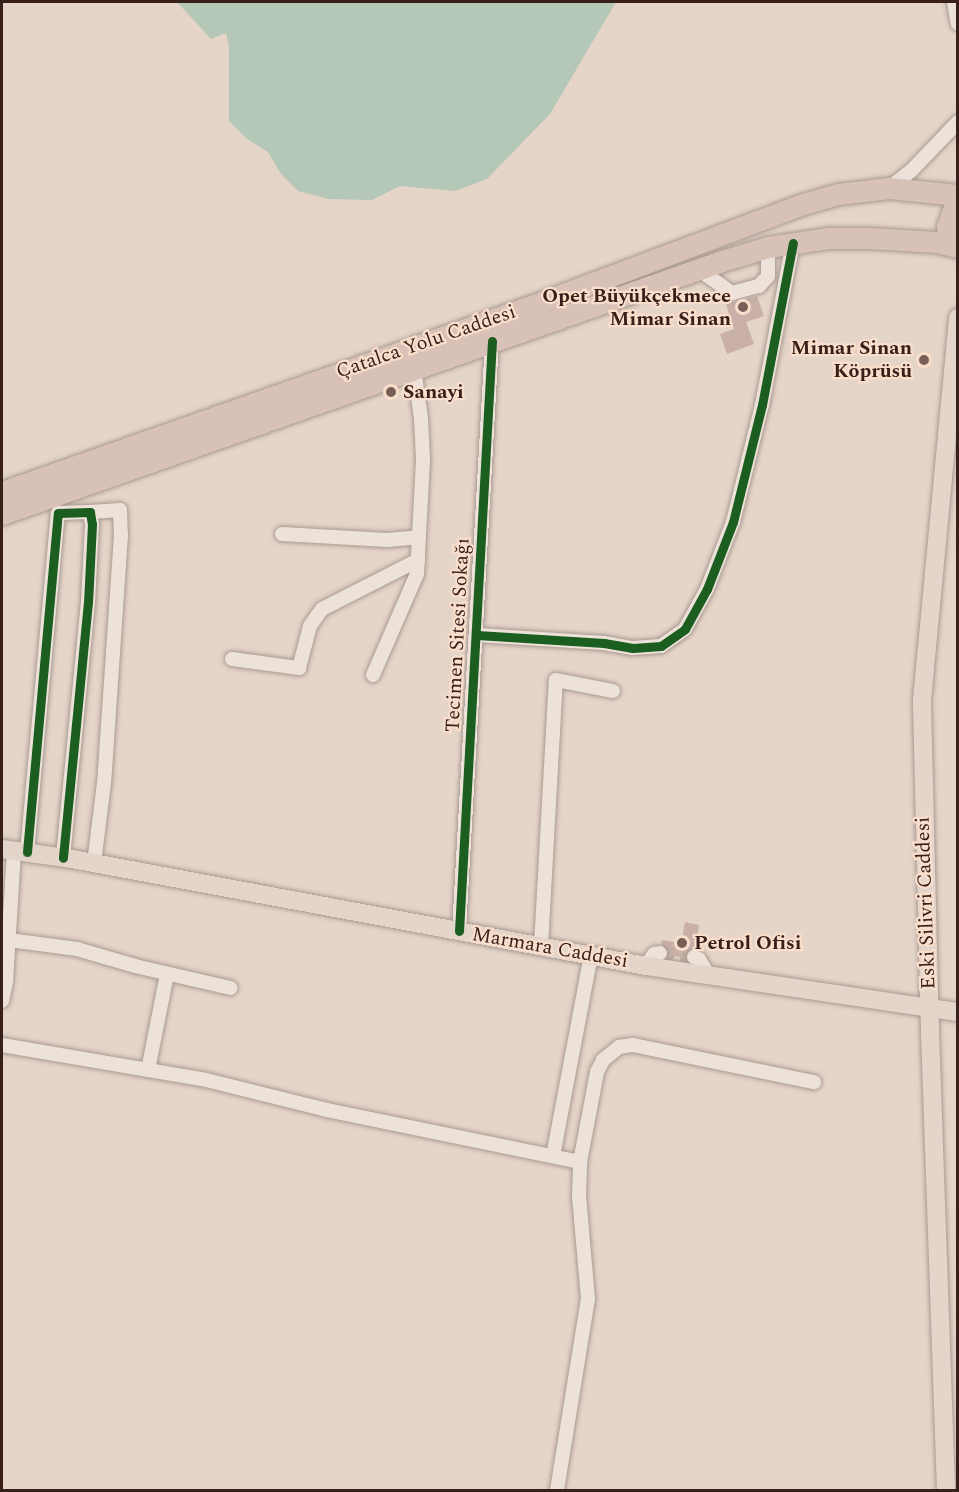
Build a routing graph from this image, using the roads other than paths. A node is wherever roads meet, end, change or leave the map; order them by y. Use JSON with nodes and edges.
{"nodes":[{"id":1,"x":954,"y":2,"type":"edge"},
{"id":2,"x":957,"y":24,"type":"edge"},
{"id":3,"x":957,"y":122,"type":"edge"},
{"id":4,"x":889,"y":188,"type":"junction"},
{"id":5,"x":957,"y":196,"type":"edge"},
{"id":6,"x":793,"y":243,"type":"junction"},
{"id":7,"x":955,"y":246,"type":"edge"},
{"id":8,"x":768,"y":247,"type":"junction"},
{"id":9,"x":698,"y":269,"type":"junction"},
{"id":10,"x":957,"y":318,"type":"edge"},
{"id":11,"x":492,"y":341,"type":"junction"},
{"id":12,"x":414,"y":369,"type":"junction"},
{"id":13,"x":2,"y":492,"type":"edge"},
{"id":14,"x":90,"y":512,"type":"junction"},
{"id":15,"x":2,"y":514,"type":"edge"},
{"id":16,"x":282,"y":534,"type":"dead end"},
{"id":17,"x":419,"y":537,"type":"junction"},
{"id":18,"x":418,"y":560,"type":"junction"},
{"id":19,"x":477,"y":635,"type":"junction"},
{"id":20,"x":232,"y":659,"type":"dead end"},
{"id":21,"x":373,"y":675,"type":"dead end"},
{"id":22,"x":613,"y":691,"type":"dead end"},
{"id":23,"x":14,"y":850,"type":"edge"},
{"id":24,"x":63,"y":858,"type":"junction"},
{"id":25,"x":94,"y":863,"type":"junction"},
{"id":26,"x":459,"y":931,"type":"junction"},
{"id":27,"x":9,"y":939,"type":"junction"},
{"id":28,"x":541,"y":946,"type":"junction"},
{"id":29,"x":660,"y":953,"type":"dead end"},
{"id":30,"x":591,"y":955,"type":"junction"},
{"id":31,"x":694,"y":957,"type":"tunnel mouth"},
{"id":32,"x":646,"y":966,"type":"junction"},
{"id":33,"x":167,"y":974,"type":"junction"},
{"id":34,"x":709,"y":976,"type":"junction"},
{"id":35,"x":230,"y":988,"type":"dead end"},
{"id":36,"x":2,"y":1001,"type":"edge"},
{"id":37,"x":929,"y":1007,"type":"junction"},
{"id":38,"x":957,"y":1012,"type":"edge"},
{"id":39,"x":2,"y":1045,"type":"edge"},
{"id":40,"x":148,"y":1070,"type":"junction"},
{"id":41,"x":814,"y":1082,"type":"dead end"},
{"id":42,"x":553,"y":1156,"type":"junction"},
{"id":43,"x":580,"y":1162,"type":"junction"},
{"id":44,"x":557,"y":1491,"type":"edge"},
{"id":45,"x":946,"y":1491,"type":"edge"}],
"edges":[{"from":1,"to":2,"type":"street"},
{"from":3,"to":4,"type":"street"},
{"from":4,"to":5,"type":"highway","name":"Çatalca Yolu Caddesi"},
{"from":4,"to":13,"type":"highway","name":"Çatalca Yolu Caddesi"},
{"from":5,"to":7,"type":"highway"},
{"from":6,"to":7,"type":"highway","name":"Çatalca Yolu Caddesi"},
{"from":6,"to":8,"type":"highway","name":"Çatalca Yolu Caddesi"},
{"from":6,"to":19,"type":"street"},
{"from":8,"to":9,"type":"highway","name":"Çatalca Yolu Caddesi"},
{"from":8,"to":9,"type":"street"},
{"from":9,"to":11,"type":"highway","name":"Çatalca Yolu Caddesi"},
{"from":10,"to":37,"type":"main road","name":"Eski Silivri Caddesi"},
{"from":11,"to":12,"type":"highway","name":"Çatalca Yolu Caddesi"},
{"from":11,"to":19,"type":"street","name":"Tecimen Sitesi Sokağı"},
{"from":12,"to":15,"type":"highway","name":"Çatalca Yolu Caddesi"},
{"from":12,"to":17,"type":"street"},
{"from":14,"to":23,"type":"street"},
{"from":14,"to":24,"type":"street"},
{"from":14,"to":25,"type":"street"},
{"from":16,"to":17,"type":"street"},
{"from":17,"to":18,"type":"street"},
{"from":18,"to":20,"type":"street"},
{"from":18,"to":21,"type":"street"},
{"from":19,"to":26,"type":"street","name":"Tecimen Sitesi Sokağı"},
{"from":22,"to":28,"type":"street"},
{"from":23,"to":24,"type":"main road","name":"Marmara Caddesi"},
{"from":23,"to":27,"type":"street"},
{"from":24,"to":25,"type":"main road","name":"Marmara Caddesi"},
{"from":25,"to":26,"type":"main road","name":"Marmara Caddesi"},
{"from":26,"to":28,"type":"main road","name":"Marmara Caddesi"},
{"from":27,"to":33,"type":"street"},
{"from":27,"to":36,"type":"street"},
{"from":28,"to":30,"type":"main road","name":"Marmara Caddesi"},
{"from":29,"to":32,"type":"street"},
{"from":30,"to":32,"type":"main road","name":"Marmara Caddesi"},
{"from":30,"to":42,"type":"street"},
{"from":31,"to":34,"type":"street"},
{"from":32,"to":34,"type":"main road","name":"Marmara Caddesi"},
{"from":33,"to":35,"type":"street"},
{"from":33,"to":40,"type":"street"},
{"from":34,"to":37,"type":"main road","name":"Marmara Caddesi"},
{"from":37,"to":38,"type":"main road","name":"Marmara Caddesi"},
{"from":37,"to":45,"type":"main road","name":"Eski Silivri Caddesi"},
{"from":39,"to":40,"type":"street"},
{"from":40,"to":42,"type":"street"},
{"from":41,"to":43,"type":"street"},
{"from":42,"to":43,"type":"street"},
{"from":43,"to":44,"type":"street"}]}
